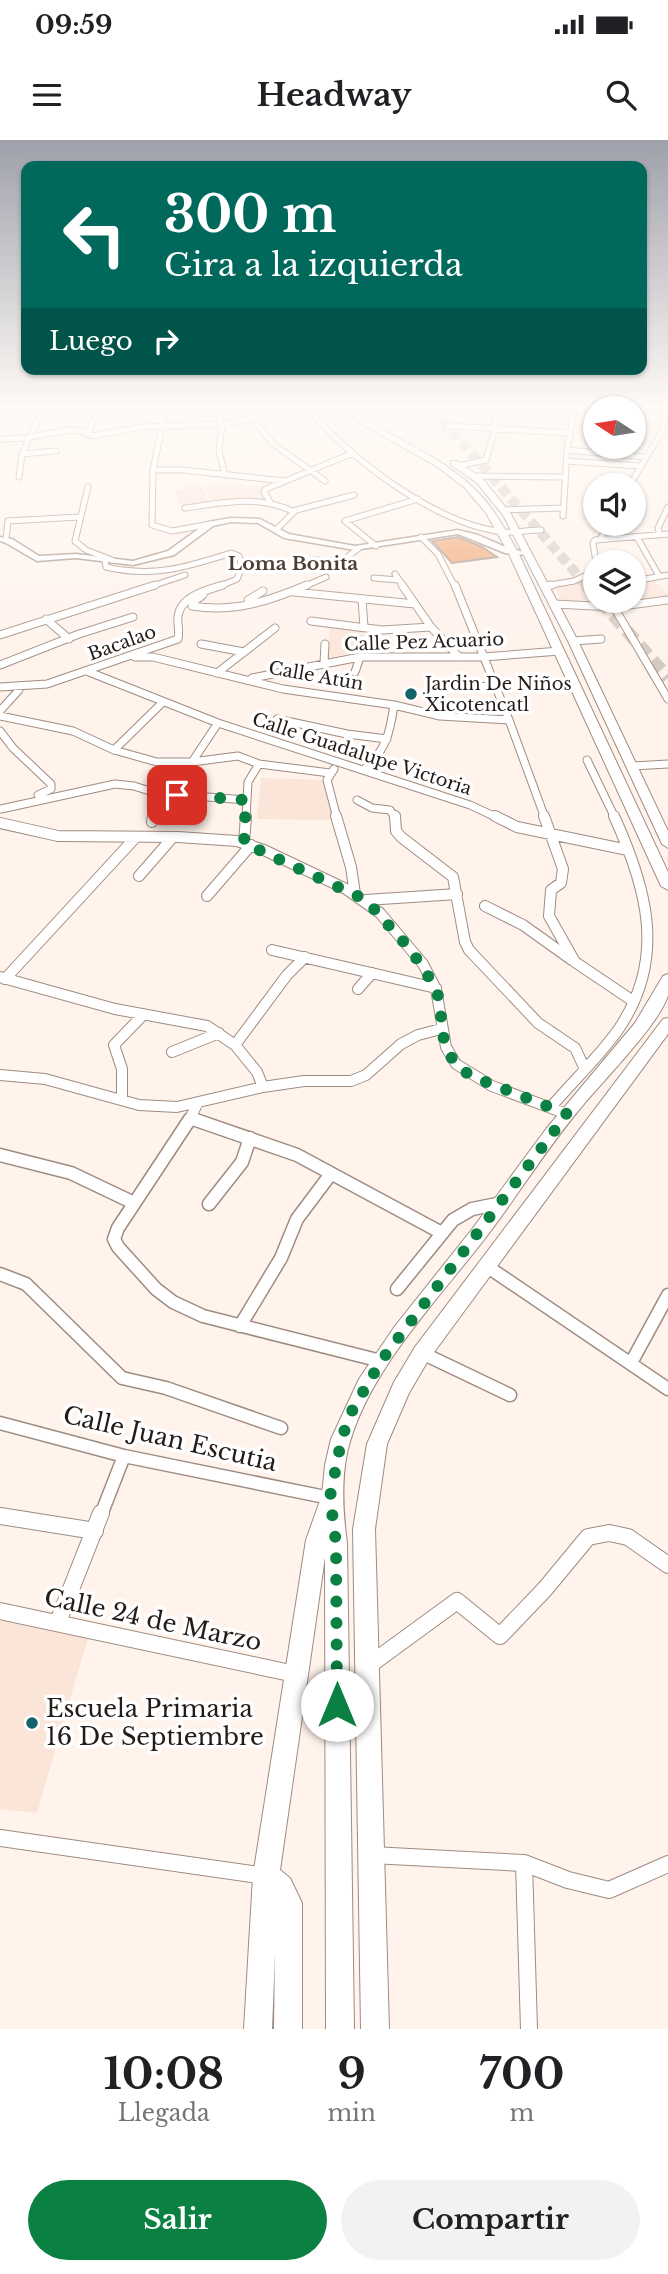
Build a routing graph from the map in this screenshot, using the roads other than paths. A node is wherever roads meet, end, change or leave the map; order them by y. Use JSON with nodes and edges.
{"nodes":[{"id":1,"x":85,"y":496,"type":"edge"},
{"id":2,"x":154,"y":496,"type":"edge"},
{"id":3,"x":267,"y":496,"type":"edge"},
{"id":4,"x":350,"y":496,"type":"edge"},
{"id":5,"x":413,"y":496,"type":"edge"},
{"id":6,"x":479,"y":496,"type":"edge"},
{"id":7,"x":489,"y":496,"type":"edge"},
{"id":8,"x":564,"y":496,"type":"edge"},
{"id":9,"x":418,"y":499,"type":"junction"},
{"id":10,"x":270,"y":502,"type":"junction"},
{"id":11,"x":185,"y":508,"type":"dead end"},
{"id":12,"x":563,"y":508,"type":"junction"},
{"id":13,"x":668,"y":508,"type":"edge"},
{"id":14,"x":504,"y":510,"type":"junction"},
{"id":15,"x":293,"y":511,"type":"junction"},
{"id":16,"x":562,"y":516,"type":"dead end"},
{"id":17,"x":79,"y":517,"type":"junction"},
{"id":18,"x":211,"y":524,"type":"junction"},
{"id":19,"x":276,"y":530,"type":"junction"},
{"id":20,"x":541,"y":530,"type":"dead end"},
{"id":21,"x":502,"y":532,"type":"junction"},
{"id":22,"x":516,"y":532,"type":"junction"},
{"id":23,"x":660,"y":534,"type":"junction"},
{"id":24,"x":668,"y":534,"type":"edge"},
{"id":25,"x":421,"y":537,"type":"junction"},
{"id":26,"x":636,"y":537,"type":"junction"},
{"id":27,"x":601,"y":538,"type":"joint"},
{"id":28,"x":3,"y":539,"type":"edge"},
{"id":29,"x":376,"y":546,"type":"junction"},
{"id":30,"x":359,"y":548,"type":"junction"},
{"id":31,"x":594,"y":550,"type":"edge"},
{"id":32,"x":526,"y":553,"type":"junction"},
{"id":33,"x":514,"y":554,"type":"junction"},
{"id":34,"x":312,"y":560,"type":"dead end"},
{"id":35,"x":105,"y":561,"type":"junction"},
{"id":36,"x":119,"y":562,"type":"junction"},
{"id":37,"x":198,"y":571,"type":"dead end"},
{"id":38,"x":668,"y":575,"type":"edge"},
{"id":39,"x":659,"y":576,"type":"junction"},
{"id":40,"x":326,"y":577,"type":"dead end"},
{"id":41,"x":583,"y":577,"type":"edge"},
{"id":42,"x":374,"y":578,"type":"dead end"},
{"id":43,"x":646,"y":579,"type":"edge"},
{"id":44,"x":545,"y":586,"type":"junction"},
{"id":45,"x":206,"y":590,"type":"junction"},
{"id":46,"x":294,"y":592,"type":"junction"},
{"id":47,"x":276,"y":598,"type":"junction"},
{"id":48,"x":362,"y":598,"type":"junction"},
{"id":49,"x":248,"y":600,"type":"dead end"},
{"id":50,"x":665,"y":600,"type":"edge"},
{"id":51,"x":646,"y":603,"type":"edge"},
{"id":52,"x":415,"y":604,"type":"junction"},
{"id":53,"x":554,"y":604,"type":"junction"},
{"id":54,"x":583,"y":605,"type":"edge"},
{"id":55,"x":668,"y":608,"type":"edge"},
{"id":56,"x":618,"y":613,"type":"edge"},
{"id":57,"x":133,"y":617,"type":"dead end"},
{"id":58,"x":46,"y":618,"type":"junction"},
{"id":59,"x":311,"y":621,"type":"dead end"},
{"id":60,"x":365,"y":627,"type":"junction"},
{"id":61,"x":431,"y":627,"type":"junction"},
{"id":62,"x":275,"y":628,"type":"dead end"},
{"id":63,"x":0,"y":635,"type":"edge"},
{"id":64,"x":69,"y":639,"type":"junction"},
{"id":65,"x":601,"y":639,"type":"dead end"},
{"id":66,"x":573,"y":641,"type":"junction"},
{"id":67,"x":201,"y":644,"type":"dead end"},
{"id":68,"x":325,"y":644,"type":"dead end"},
{"id":69,"x":560,"y":651,"type":"junction"},
{"id":70,"x":244,"y":652,"type":"junction"},
{"id":71,"x":359,"y":657,"type":"junction"},
{"id":72,"x":459,"y":657,"type":"junction"},
{"id":73,"x":483,"y":657,"type":"junction"},
{"id":74,"x":118,"y":658,"type":"junction"},
{"id":75,"x":324,"y":663,"type":"junction"},
{"id":76,"x":0,"y":665,"type":"edge"},
{"id":77,"x":89,"y":672,"type":"junction"},
{"id":78,"x":355,"y":672,"type":"dead end"},
{"id":79,"x":217,"y":673,"type":"junction"},
{"id":80,"x":249,"y":679,"type":"junction"},
{"id":81,"x":439,"y":685,"type":"dead end"},
{"id":82,"x":0,"y":687,"type":"edge"},
{"id":83,"x":496,"y":687,"type":"junction"},
{"id":84,"x":19,"y":690,"type":"junction"},
{"id":85,"x":668,"y":699,"type":"edge"},
{"id":86,"x":163,"y":702,"type":"junction"},
{"id":87,"x":394,"y":705,"type":"junction"},
{"id":88,"x":0,"y":714,"type":"edge"},
{"id":89,"x":277,"y":719,"type":"dead end"},
{"id":90,"x":509,"y":720,"type":"junction"},
{"id":91,"x":218,"y":723,"type":"junction"},
{"id":92,"x":0,"y":731,"type":"edge"},
{"id":93,"x":387,"y":739,"type":"junction"},
{"id":94,"x":114,"y":750,"type":"junction"},
{"id":95,"x":587,"y":760,"type":"dead end"},
{"id":96,"x":192,"y":762,"type":"junction"},
{"id":97,"x":341,"y":763,"type":"junction"},
{"id":98,"x":259,"y":764,"type":"junction"},
{"id":99,"x":668,"y":764,"type":"edge"},
{"id":100,"x":633,"y":766,"type":"junction"},
{"id":101,"x":363,"y":770,"type":"junction"},
{"id":102,"x":330,"y":773,"type":"junction"},
{"id":103,"x":156,"y":793,"type":"junction"},
{"id":104,"x":246,"y":800,"type":"junction"},
{"id":105,"x":358,"y":800,"type":"dead end"},
{"id":106,"x":2,"y":807,"type":"edge"},
{"id":107,"x":152,"y":822,"type":"dead end"},
{"id":108,"x":0,"y":823,"type":"edge"},
{"id":109,"x":551,"y":834,"type":"junction"},
{"id":110,"x":136,"y":837,"type":"junction"},
{"id":111,"x":173,"y":837,"type":"junction"},
{"id":112,"x":248,"y":844,"type":"junction"},
{"id":113,"x":668,"y":844,"type":"edge"},
{"id":114,"x":628,"y":850,"type":"junction"},
{"id":115,"x":139,"y":876,"type":"dead end"},
{"id":116,"x":668,"y":886,"type":"edge"},
{"id":117,"x":355,"y":894,"type":"junction"},
{"id":118,"x":457,"y":894,"type":"junction"},
{"id":119,"x":207,"y":896,"type":"dead end"},
{"id":120,"x":366,"y":900,"type":"junction"},
{"id":121,"x":485,"y":906,"type":"dead end"},
{"id":122,"x":272,"y":950,"type":"dead end"},
{"id":123,"x":304,"y":957,"type":"junction"},
{"id":124,"x":575,"y":962,"type":"junction"},
{"id":125,"x":372,"y":973,"type":"junction"},
{"id":126,"x":3,"y":978,"type":"edge"},
{"id":127,"x":668,"y":979,"type":"edge"},
{"id":128,"x":436,"y":988,"type":"junction"},
{"id":129,"x":358,"y":989,"type":"dead end"},
{"id":130,"x":633,"y":1001,"type":"junction"},
{"id":131,"x":143,"y":1016,"type":"junction"},
{"id":132,"x":668,"y":1023,"type":"edge"},
{"id":133,"x":441,"y":1029,"type":"junction"},
{"id":134,"x":219,"y":1033,"type":"junction"},
{"id":135,"x":235,"y":1045,"type":"junction"},
{"id":136,"x":172,"y":1052,"type":"dead end"},
{"id":137,"x":585,"y":1069,"type":"junction"},
{"id":138,"x":0,"y":1075,"type":"edge"},
{"id":139,"x":263,"y":1087,"type":"junction"},
{"id":140,"x":122,"y":1099,"type":"junction"},
{"id":141,"x":197,"y":1104,"type":"junction"},
{"id":142,"x":559,"y":1111,"type":"junction"},
{"id":143,"x":191,"y":1118,"type":"junction"},
{"id":144,"x":250,"y":1138,"type":"junction"},
{"id":145,"x":0,"y":1155,"type":"edge"},
{"id":146,"x":330,"y":1175,"type":"junction"},
{"id":147,"x":134,"y":1203,"type":"junction"},
{"id":148,"x":502,"y":1203,"type":"junction"},
{"id":149,"x":209,"y":1204,"type":"dead end"},
{"id":150,"x":440,"y":1233,"type":"junction"},
{"id":151,"x":488,"y":1268,"type":"junction"},
{"id":152,"x":0,"y":1274,"type":"edge"},
{"id":153,"x":397,"y":1289,"type":"dead end"},
{"id":154,"x":668,"y":1295,"type":"edge"},
{"id":155,"x":240,"y":1326,"type":"junction"},
{"id":156,"x":422,"y":1353,"type":"junction"},
{"id":157,"x":381,"y":1361,"type":"junction"},
{"id":158,"x":631,"y":1363,"type":"junction"},
{"id":159,"x":668,"y":1389,"type":"edge"},
{"id":160,"x":510,"y":1395,"type":"dead end"},
{"id":161,"x":0,"y":1423,"type":"edge"},
{"id":162,"x":281,"y":1428,"type":"dead end"},
{"id":163,"x":124,"y":1456,"type":"junction"},
{"id":164,"x":330,"y":1497,"type":"junction"},
{"id":165,"x":0,"y":1516,"type":"edge"},
{"id":166,"x":95,"y":1531,"type":"junction"},
{"id":167,"x":668,"y":1566,"type":"edge"},
{"id":168,"x":0,"y":1611,"type":"edge"},
{"id":169,"x":58,"y":1622,"type":"junction"},
{"id":170,"x":366,"y":1668,"type":"junction"},
{"id":171,"x":295,"y":1674,"type":"junction"},
{"id":172,"x":0,"y":1838,"type":"edge"},
{"id":173,"x":372,"y":1856,"type":"junction"},
{"id":174,"x":524,"y":1863,"type":"junction"},
{"id":175,"x":668,"y":1864,"type":"edge"},
{"id":176,"x":266,"y":1876,"type":"junction"},
{"id":177,"x":258,"y":2029,"type":"edge"},
{"id":178,"x":288,"y":2029,"type":"edge"},
{"id":179,"x":340,"y":2029,"type":"edge"},
{"id":180,"x":375,"y":2029,"type":"edge"},
{"id":181,"x":529,"y":2029,"type":"edge"}],
"edges":[{"from":1,"to":17,"type":"street"},
{"from":2,"to":18,"type":"street"},
{"from":3,"to":10,"type":"street"},
{"from":4,"to":15,"type":"street"},
{"from":5,"to":9,"type":"street"},
{"from":6,"to":21,"type":"main road"},
{"from":7,"to":14,"type":"main road"},
{"from":8,"to":12,"type":"street"},
{"from":9,"to":21,"type":"street"},
{"from":9,"to":29,"type":"street"},
{"from":10,"to":11,"type":"street"},
{"from":10,"to":15,"type":"street"},
{"from":12,"to":14,"type":"street"},
{"from":12,"to":16,"type":"street"},
{"from":13,"to":23,"type":"street"},
{"from":14,"to":22,"type":"main road"},
{"from":15,"to":19,"type":"street"},
{"from":17,"to":28,"type":"street"},
{"from":17,"to":36,"type":"street"},
{"from":18,"to":19,"type":"street"},
{"from":18,"to":36,"type":"street"},
{"from":19,"to":30,"type":"street"},
{"from":20,"to":22,"type":"street"},
{"from":21,"to":22,"type":"street"},
{"from":21,"to":33,"type":"main road"},
{"from":22,"to":32,"type":"main road"},
{"from":23,"to":24,"type":"street"},
{"from":23,"to":26,"type":"street"},
{"from":25,"to":29,"type":"street"},
{"from":25,"to":33,"type":"street"},
{"from":25,"to":73,"type":"street"},
{"from":26,"to":27,"type":"street"},
{"from":26,"to":39,"type":"street"},
{"from":27,"to":31,"type":"street"},
{"from":28,"to":35,"type":"street"},
{"from":29,"to":30,"type":"street"},
{"from":30,"to":34,"type":"street"},
{"from":32,"to":33,"type":"street"},
{"from":32,"to":44,"type":"main road"},
{"from":33,"to":69,"type":"main road"},
{"from":35,"to":36,"type":"street"},
{"from":35,"to":45,"type":"street","name":"Bacalao"},
{"from":37,"to":58,"type":"street"},
{"from":38,"to":39,"type":"street"},
{"from":39,"to":43,"type":"street"},
{"from":40,"to":46,"type":"street"},
{"from":41,"to":44,"type":"street"},
{"from":42,"to":52,"type":"street"},
{"from":44,"to":53,"type":"main road"},
{"from":45,"to":47,"type":"street"},
{"from":45,"to":74,"type":"street","name":"Bacalao"},
{"from":46,"to":47,"type":"street"},
{"from":46,"to":48,"type":"street"},
{"from":47,"to":49,"type":"street"},
{"from":48,"to":52,"type":"street"},
{"from":48,"to":60,"type":"street"},
{"from":50,"to":51,"type":"street"},
{"from":50,"to":55,"type":"street"},
{"from":52,"to":61,"type":"street"},
{"from":53,"to":54,"type":"street"},
{"from":53,"to":66,"type":"main road"},
{"from":56,"to":85,"type":"street"},
{"from":57,"to":64,"type":"street"},
{"from":58,"to":63,"type":"street"},
{"from":58,"to":64,"type":"street"},
{"from":59,"to":60,"type":"street"},
{"from":60,"to":61,"type":"street"},
{"from":61,"to":72,"type":"street"},
{"from":62,"to":70,"type":"street"},
{"from":64,"to":76,"type":"street"},
{"from":65,"to":66,"type":"street"},
{"from":66,"to":100,"type":"main road"},
{"from":67,"to":70,"type":"street"},
{"from":68,"to":75,"type":"street"},
{"from":69,"to":73,"type":"street","name":"Calle Pez Acuario"},
{"from":69,"to":116,"type":"main road"},
{"from":70,"to":79,"type":"street"},
{"from":71,"to":72,"type":"street","name":"Calle Pez Acuario"},
{"from":71,"to":75,"type":"street","name":"Calle Pez Acuario"},
{"from":71,"to":78,"type":"street"},
{"from":72,"to":73,"type":"street","name":"Calle Pez Acuario"},
{"from":73,"to":83,"type":"street"},
{"from":74,"to":77,"type":"street","name":"Bacalao"},
{"from":74,"to":79,"type":"street","name":"Calle Atún"},
{"from":75,"to":80,"type":"street","name":"Calle Pez Acuario"},
{"from":77,"to":84,"type":"street","name":"Bacalao"},
{"from":77,"to":86,"type":"street","name":"Calle Guadalupe Victoria"},
{"from":79,"to":80,"type":"street","name":"Calle Atún"},
{"from":80,"to":87,"type":"street","name":"Calle Atún"},
{"from":81,"to":83,"type":"street"},
{"from":82,"to":84,"type":"street","name":"Bacalao"},
{"from":83,"to":90,"type":"street"},
{"from":84,"to":88,"type":"street"},
{"from":86,"to":91,"type":"street","name":"Calle Guadalupe Victoria"},
{"from":86,"to":94,"type":"street"},
{"from":87,"to":90,"type":"street","name":"Calle Atún"},
{"from":87,"to":93,"type":"street"},
{"from":88,"to":94,"type":"street"},
{"from":89,"to":93,"type":"street"},
{"from":90,"to":109,"type":"street"},
{"from":91,"to":96,"type":"street"},
{"from":91,"to":97,"type":"street","name":"Calle Guadalupe Victoria"},
{"from":92,"to":106,"type":"street"},
{"from":93,"to":101,"type":"street"},
{"from":94,"to":96,"type":"street"},
{"from":95,"to":114,"type":"street"},
{"from":96,"to":98,"type":"street"},
{"from":97,"to":101,"type":"street","name":"Calle Guadalupe Victoria"},
{"from":97,"to":102,"type":"street"},
{"from":98,"to":102,"type":"street"},
{"from":98,"to":104,"type":"street"},
{"from":99,"to":100,"type":"street"},
{"from":100,"to":113,"type":"main road"},
{"from":101,"to":109,"type":"street","name":"Calle Guadalupe Victoria"},
{"from":102,"to":117,"type":"street"},
{"from":103,"to":104,"type":"street"},
{"from":103,"to":106,"type":"street"},
{"from":103,"to":107,"type":"street"},
{"from":104,"to":112,"type":"street"},
{"from":105,"to":118,"type":"street"},
{"from":108,"to":110,"type":"street"},
{"from":109,"to":114,"type":"street","name":"Calle Guadalupe Victoria"},
{"from":109,"to":124,"type":"street"},
{"from":110,"to":111,"type":"street"},
{"from":110,"to":126,"type":"street"},
{"from":111,"to":112,"type":"street"},
{"from":111,"to":115,"type":"street"},
{"from":112,"to":117,"type":"street"},
{"from":112,"to":119,"type":"street"},
{"from":114,"to":130,"type":"street"},
{"from":117,"to":120,"type":"street"},
{"from":118,"to":120,"type":"street"},
{"from":118,"to":137,"type":"street"},
{"from":120,"to":128,"type":"street"},
{"from":121,"to":124,"type":"street"},
{"from":122,"to":123,"type":"street"},
{"from":123,"to":125,"type":"street"},
{"from":123,"to":135,"type":"street"},
{"from":124,"to":130,"type":"street"},
{"from":125,"to":128,"type":"street"},
{"from":125,"to":129,"type":"street"},
{"from":126,"to":131,"type":"street"},
{"from":127,"to":142,"type":"main road"},
{"from":128,"to":133,"type":"street"},
{"from":130,"to":137,"type":"street"},
{"from":131,"to":134,"type":"street"},
{"from":131,"to":140,"type":"street"},
{"from":132,"to":151,"type":"main road"},
{"from":133,"to":139,"type":"street"},
{"from":133,"to":142,"type":"street"},
{"from":134,"to":135,"type":"street"},
{"from":134,"to":136,"type":"street"},
{"from":135,"to":139,"type":"street"},
{"from":137,"to":142,"type":"street"},
{"from":138,"to":140,"type":"street"},
{"from":139,"to":141,"type":"street"},
{"from":140,"to":141,"type":"street"},
{"from":141,"to":143,"type":"street"},
{"from":142,"to":148,"type":"main road"},
{"from":143,"to":144,"type":"street"},
{"from":143,"to":147,"type":"street"},
{"from":144,"to":146,"type":"street"},
{"from":144,"to":149,"type":"street"},
{"from":145,"to":147,"type":"street"},
{"from":146,"to":150,"type":"street"},
{"from":146,"to":155,"type":"street"},
{"from":147,"to":155,"type":"street"},
{"from":148,"to":150,"type":"street"},
{"from":148,"to":157,"type":"main road"},
{"from":150,"to":153,"type":"street"},
{"from":151,"to":156,"type":"main road"},
{"from":151,"to":158,"type":"street"},
{"from":152,"to":162,"type":"street"},
{"from":154,"to":158,"type":"street"},
{"from":155,"to":157,"type":"street"},
{"from":156,"to":160,"type":"street"},
{"from":156,"to":170,"type":"main road"},
{"from":157,"to":164,"type":"main road"},
{"from":158,"to":159,"type":"street"},
{"from":161,"to":163,"type":"street","name":"Calle Juan Escutia"},
{"from":163,"to":164,"type":"street","name":"Calle Juan Escutia"},
{"from":163,"to":166,"type":"street"},
{"from":164,"to":171,"type":"main road"},
{"from":164,"to":179,"type":"main road"},
{"from":165,"to":166,"type":"street"},
{"from":166,"to":169,"type":"street"},
{"from":167,"to":170,"type":"street"},
{"from":168,"to":169,"type":"street","name":"Calle 24 de Marzo"},
{"from":169,"to":171,"type":"street","name":"Calle 24 de Marzo"},
{"from":170,"to":173,"type":"main road"},
{"from":171,"to":176,"type":"main road"},
{"from":172,"to":176,"type":"street"},
{"from":173,"to":174,"type":"street"},
{"from":173,"to":180,"type":"main road"},
{"from":174,"to":175,"type":"street"},
{"from":174,"to":181,"type":"street"},
{"from":176,"to":177,"type":"main road"},
{"from":176,"to":178,"type":"main road"}]}
